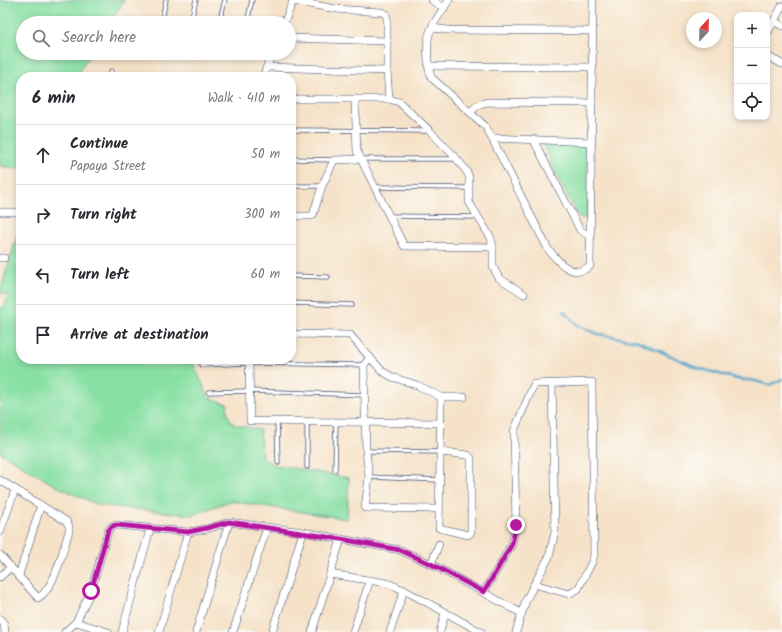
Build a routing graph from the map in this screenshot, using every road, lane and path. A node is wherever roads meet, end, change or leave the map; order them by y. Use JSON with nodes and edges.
{"nodes":[{"id":1,"x":166,"y":0,"type":"edge"},
{"id":2,"x":196,"y":0,"type":"edge"},
{"id":3,"x":224,"y":0,"type":"edge"},
{"id":4,"x":252,"y":0,"type":"edge"},
{"id":5,"x":292,"y":0,"type":"edge"},
{"id":6,"x":432,"y":0,"type":"edge"},
{"id":7,"x":449,"y":0,"type":"edge"},
{"id":8,"x":593,"y":0,"type":"edge"},
{"id":9,"x":782,"y":6,"type":"edge"},
{"id":10,"x":444,"y":8,"type":"junction"},
{"id":11,"x":163,"y":16,"type":"edge"},
{"id":12,"x":193,"y":16,"type":"edge"},
{"id":13,"x":221,"y":16,"type":"edge"},
{"id":14,"x":249,"y":16,"type":"edge"},
{"id":15,"x":286,"y":16,"type":"edge"},
{"id":16,"x":774,"y":21,"type":"junction"},
{"id":17,"x":782,"y":26,"type":"edge"},
{"id":18,"x":432,"y":28,"type":"junction"},
{"id":19,"x":770,"y":28,"type":"edge"},
{"id":20,"x":593,"y":31,"type":"junction"},
{"id":21,"x":296,"y":38,"type":"edge"},
{"id":22,"x":387,"y":41,"type":"junction"},
{"id":23,"x":770,"y":58,"type":"edge"},
{"id":24,"x":270,"y":60,"type":"edge"},
{"id":25,"x":782,"y":64,"type":"edge"},
{"id":26,"x":428,"y":66,"type":"junction"},
{"id":27,"x":267,"y":67,"type":"junction"},
{"id":28,"x":593,"y":67,"type":"junction"},
{"id":29,"x":386,"y":71,"type":"junction"},
{"id":30,"x":265,"y":72,"type":"edge"},
{"id":31,"x":296,"y":99,"type":"edge"},
{"id":32,"x":389,"y":99,"type":"junction"},
{"id":33,"x":355,"y":100,"type":"junction"},
{"id":34,"x":592,"y":103,"type":"junction"},
{"id":35,"x":470,"y":112,"type":"junction"},
{"id":36,"x":296,"y":130,"type":"edge"},
{"id":37,"x":355,"y":131,"type":"junction"},
{"id":38,"x":430,"y":131,"type":"junction"},
{"id":39,"x":493,"y":138,"type":"junction"},
{"id":40,"x":533,"y":139,"type":"junction"},
{"id":41,"x":592,"y":142,"type":"junction"},
{"id":42,"x":296,"y":159,"type":"edge"},
{"id":43,"x":361,"y":159,"type":"junction"},
{"id":44,"x":457,"y":159,"type":"junction"},
{"id":45,"x":334,"y":160,"type":"junction"},
{"id":46,"x":296,"y":186,"type":"edge"},
{"id":47,"x":322,"y":186,"type":"junction"},
{"id":48,"x":374,"y":187,"type":"junction"},
{"id":49,"x":469,"y":188,"type":"junction"},
{"id":50,"x":0,"y":212,"type":"edge"},
{"id":51,"x":16,"y":212,"type":"edge"},
{"id":52,"x":296,"y":216,"type":"edge"},
{"id":53,"x":388,"y":216,"type":"junction"},
{"id":54,"x":478,"y":217,"type":"junction"},
{"id":55,"x":591,"y":237,"type":"junction"},
{"id":56,"x":494,"y":247,"type":"junction"},
{"id":57,"x":296,"y":276,"type":"edge"},
{"id":58,"x":328,"y":277,"type":"dead end"},
{"id":59,"x":524,"y":294,"type":"dead end"},
{"id":60,"x":296,"y":304,"type":"edge"},
{"id":61,"x":352,"y":305,"type":"dead end"},
{"id":62,"x":296,"y":334,"type":"edge"},
{"id":63,"x":370,"y":357,"type":"junction"},
{"id":64,"x":296,"y":363,"type":"edge"},
{"id":65,"x":214,"y":364,"type":"edge"},
{"id":66,"x":249,"y":364,"type":"edge"},
{"id":67,"x":202,"y":365,"type":"dead end"},
{"id":68,"x":364,"y":365,"type":"junction"},
{"id":69,"x":552,"y":384,"type":"junction"},
{"id":70,"x":249,"y":391,"type":"junction"},
{"id":71,"x":208,"y":392,"type":"dead end"},
{"id":72,"x":365,"y":395,"type":"junction"},
{"id":73,"x":441,"y":397,"type":"junction"},
{"id":74,"x":464,"y":397,"type":"dead end"},
{"id":75,"x":277,"y":421,"type":"junction"},
{"id":76,"x":307,"y":421,"type":"junction"},
{"id":77,"x":336,"y":422,"type":"junction"},
{"id":78,"x":365,"y":422,"type":"junction"},
{"id":79,"x":441,"y":424,"type":"junction"},
{"id":80,"x":366,"y":451,"type":"junction"},
{"id":81,"x":440,"y":452,"type":"junction"},
{"id":82,"x":278,"y":463,"type":"dead end"},
{"id":83,"x":307,"y":467,"type":"dead end"},
{"id":84,"x":335,"y":470,"type":"dead end"},
{"id":85,"x":369,"y":477,"type":"junction"},
{"id":86,"x":0,"y":480,"type":"edge"},
{"id":87,"x":440,"y":480,"type":"junction"},
{"id":88,"x":15,"y":490,"type":"junction"},
{"id":89,"x":41,"y":505,"type":"junction"},
{"id":90,"x":439,"y":509,"type":"junction"},
{"id":91,"x":229,"y":522,"type":"junction"},
{"id":92,"x":267,"y":527,"type":"junction"},
{"id":93,"x":150,"y":529,"type":"junction"},
{"id":94,"x":0,"y":532,"type":"edge"},
{"id":95,"x":188,"y":532,"type":"junction"},
{"id":96,"x":303,"y":532,"type":"junction"},
{"id":97,"x":341,"y":539,"type":"junction"},
{"id":98,"x":439,"y":544,"type":"dead end"},
{"id":99,"x":0,"y":555,"type":"edge"},
{"id":100,"x":431,"y":564,"type":"junction"},
{"id":101,"x":11,"y":567,"type":"junction"},
{"id":102,"x":330,"y":574,"type":"junction"},
{"id":103,"x":19,"y":576,"type":"junction"},
{"id":104,"x":0,"y":577,"type":"edge"},
{"id":105,"x":370,"y":580,"type":"junction"},
{"id":106,"x":534,"y":584,"type":"junction"},
{"id":107,"x":404,"y":590,"type":"junction"},
{"id":108,"x":484,"y":592,"type":"junction"},
{"id":109,"x":445,"y":613,"type":"junction"},
{"id":110,"x":521,"y":613,"type":"junction"},
{"id":111,"x":0,"y":619,"type":"edge"},
{"id":112,"x":76,"y":622,"type":"junction"},
{"id":113,"x":479,"y":631,"type":"edge"},
{"id":114,"x":5,"y":632,"type":"edge"},
{"id":115,"x":65,"y":632,"type":"edge"},
{"id":116,"x":108,"y":632,"type":"edge"},
{"id":117,"x":122,"y":632,"type":"edge"},
{"id":118,"x":159,"y":632,"type":"edge"},
{"id":119,"x":196,"y":632,"type":"edge"},
{"id":120,"x":234,"y":632,"type":"edge"},
{"id":121,"x":272,"y":632,"type":"edge"},
{"id":122,"x":312,"y":632,"type":"edge"},
{"id":123,"x":353,"y":632,"type":"edge"},
{"id":124,"x":390,"y":632,"type":"edge"},
{"id":125,"x":440,"y":632,"type":"edge"},
{"id":126,"x":516,"y":632,"type":"edge"}],
"edges":[{"from":1,"to":11,"type":"lane"},
{"from":2,"to":12,"type":"lane"},
{"from":3,"to":13,"type":"lane"},
{"from":4,"to":14,"type":"lane"},
{"from":5,"to":15,"type":"street"},
{"from":5,"to":22,"type":"street"},
{"from":6,"to":10,"type":"street"},
{"from":7,"to":10,"type":"street"},
{"from":8,"to":20,"type":"street"},
{"from":9,"to":16,"type":"street"},
{"from":10,"to":18,"type":"street"},
{"from":16,"to":17,"type":"street"},
{"from":16,"to":19,"type":"street"},
{"from":18,"to":20,"type":"street"},
{"from":18,"to":26,"type":"street"},
{"from":20,"to":28,"type":"street"},
{"from":21,"to":22,"type":"street"},
{"from":22,"to":29,"type":"street"},
{"from":23,"to":25,"type":"street"},
{"from":24,"to":27,"type":"street"},
{"from":26,"to":28,"type":"street"},
{"from":26,"to":35,"type":"street"},
{"from":27,"to":29,"type":"street"},
{"from":27,"to":30,"type":"street"},
{"from":28,"to":34,"type":"street"},
{"from":29,"to":32,"type":"street"},
{"from":31,"to":33,"type":"street"},
{"from":32,"to":33,"type":"street"},
{"from":32,"to":38,"type":"street"},
{"from":33,"to":37,"type":"street"},
{"from":34,"to":35,"type":"street"},
{"from":34,"to":41,"type":"street"},
{"from":35,"to":39,"type":"street"},
{"from":36,"to":37,"type":"lane"},
{"from":37,"to":38,"type":"lane"},
{"from":37,"to":43,"type":"street"},
{"from":38,"to":44,"type":"street"},
{"from":39,"to":40,"type":"street"},
{"from":39,"to":55,"type":"street"},
{"from":40,"to":41,"type":"street"},
{"from":40,"to":55,"type":"street"},
{"from":41,"to":55,"type":"street"},
{"from":42,"to":45,"type":"lane"},
{"from":43,"to":44,"type":"lane"},
{"from":43,"to":45,"type":"street"},
{"from":43,"to":48,"type":"street"},
{"from":44,"to":49,"type":"street"},
{"from":45,"to":47,"type":"street"},
{"from":46,"to":47,"type":"lane"},
{"from":47,"to":52,"type":"street"},
{"from":48,"to":49,"type":"lane"},
{"from":48,"to":53,"type":"street"},
{"from":49,"to":54,"type":"street"},
{"from":50,"to":51,"type":"street"},
{"from":53,"to":54,"type":"lane"},
{"from":53,"to":56,"type":"street"},
{"from":54,"to":56,"type":"street"},
{"from":56,"to":59,"type":"street"},
{"from":57,"to":58,"type":"lane"},
{"from":60,"to":61,"type":"lane"},
{"from":62,"to":63,"type":"street"},
{"from":63,"to":68,"type":"street"},
{"from":63,"to":73,"type":"street"},
{"from":64,"to":68,"type":"lane"},
{"from":65,"to":67,"type":"lane"},
{"from":66,"to":70,"type":"street"},
{"from":68,"to":72,"type":"street"},
{"from":69,"to":106,"type":"street"},
{"from":69,"to":106,"type":"street"},
{"from":69,"to":108,"type":"street"},
{"from":70,"to":71,"type":"lane"},
{"from":70,"to":72,"type":"lane"},
{"from":70,"to":75,"type":"street"},
{"from":72,"to":78,"type":"street"},
{"from":73,"to":74,"type":"street"},
{"from":73,"to":79,"type":"street"},
{"from":75,"to":76,"type":"street"},
{"from":75,"to":82,"type":"lane"},
{"from":76,"to":77,"type":"street"},
{"from":76,"to":83,"type":"lane"},
{"from":77,"to":78,"type":"street"},
{"from":77,"to":84,"type":"lane"},
{"from":78,"to":79,"type":"street"},
{"from":78,"to":80,"type":"street"},
{"from":79,"to":81,"type":"street"},
{"from":80,"to":81,"type":"lane"},
{"from":80,"to":85,"type":"street"},
{"from":81,"to":87,"type":"street"},
{"from":81,"to":90,"type":"street"},
{"from":85,"to":87,"type":"lane"},
{"from":85,"to":90,"type":"street"},
{"from":86,"to":88,"type":"street"},
{"from":87,"to":90,"type":"street"},
{"from":88,"to":89,"type":"street"},
{"from":88,"to":94,"type":"street"},
{"from":89,"to":103,"type":"street"},
{"from":89,"to":103,"type":"street"},
{"from":91,"to":92,"type":"street"},
{"from":91,"to":95,"type":"street"},
{"from":91,"to":119,"type":"street"},
{"from":92,"to":96,"type":"street"},
{"from":92,"to":120,"type":"street"},
{"from":93,"to":95,"type":"street"},
{"from":93,"to":112,"type":"street"},
{"from":93,"to":117,"type":"street"},
{"from":95,"to":118,"type":"street"},
{"from":96,"to":97,"type":"street"},
{"from":96,"to":121,"type":"street"},
{"from":97,"to":100,"type":"street"},
{"from":97,"to":102,"type":"street"},
{"from":98,"to":100,"type":"street"},
{"from":99,"to":101,"type":"street"},
{"from":100,"to":108,"type":"street"},
{"from":101,"to":103,"type":"street"},
{"from":101,"to":104,"type":"street"},
{"from":102,"to":105,"type":"street"},
{"from":102,"to":122,"type":"street"},
{"from":105,"to":107,"type":"street"},
{"from":105,"to":123,"type":"street"},
{"from":106,"to":110,"type":"street"},
{"from":107,"to":109,"type":"street"},
{"from":107,"to":124,"type":"street"},
{"from":108,"to":110,"type":"street"},
{"from":109,"to":113,"type":"street"},
{"from":109,"to":125,"type":"street"},
{"from":110,"to":126,"type":"street"},
{"from":111,"to":114,"type":"street"},
{"from":112,"to":115,"type":"street"},
{"from":112,"to":116,"type":"street"}]}
